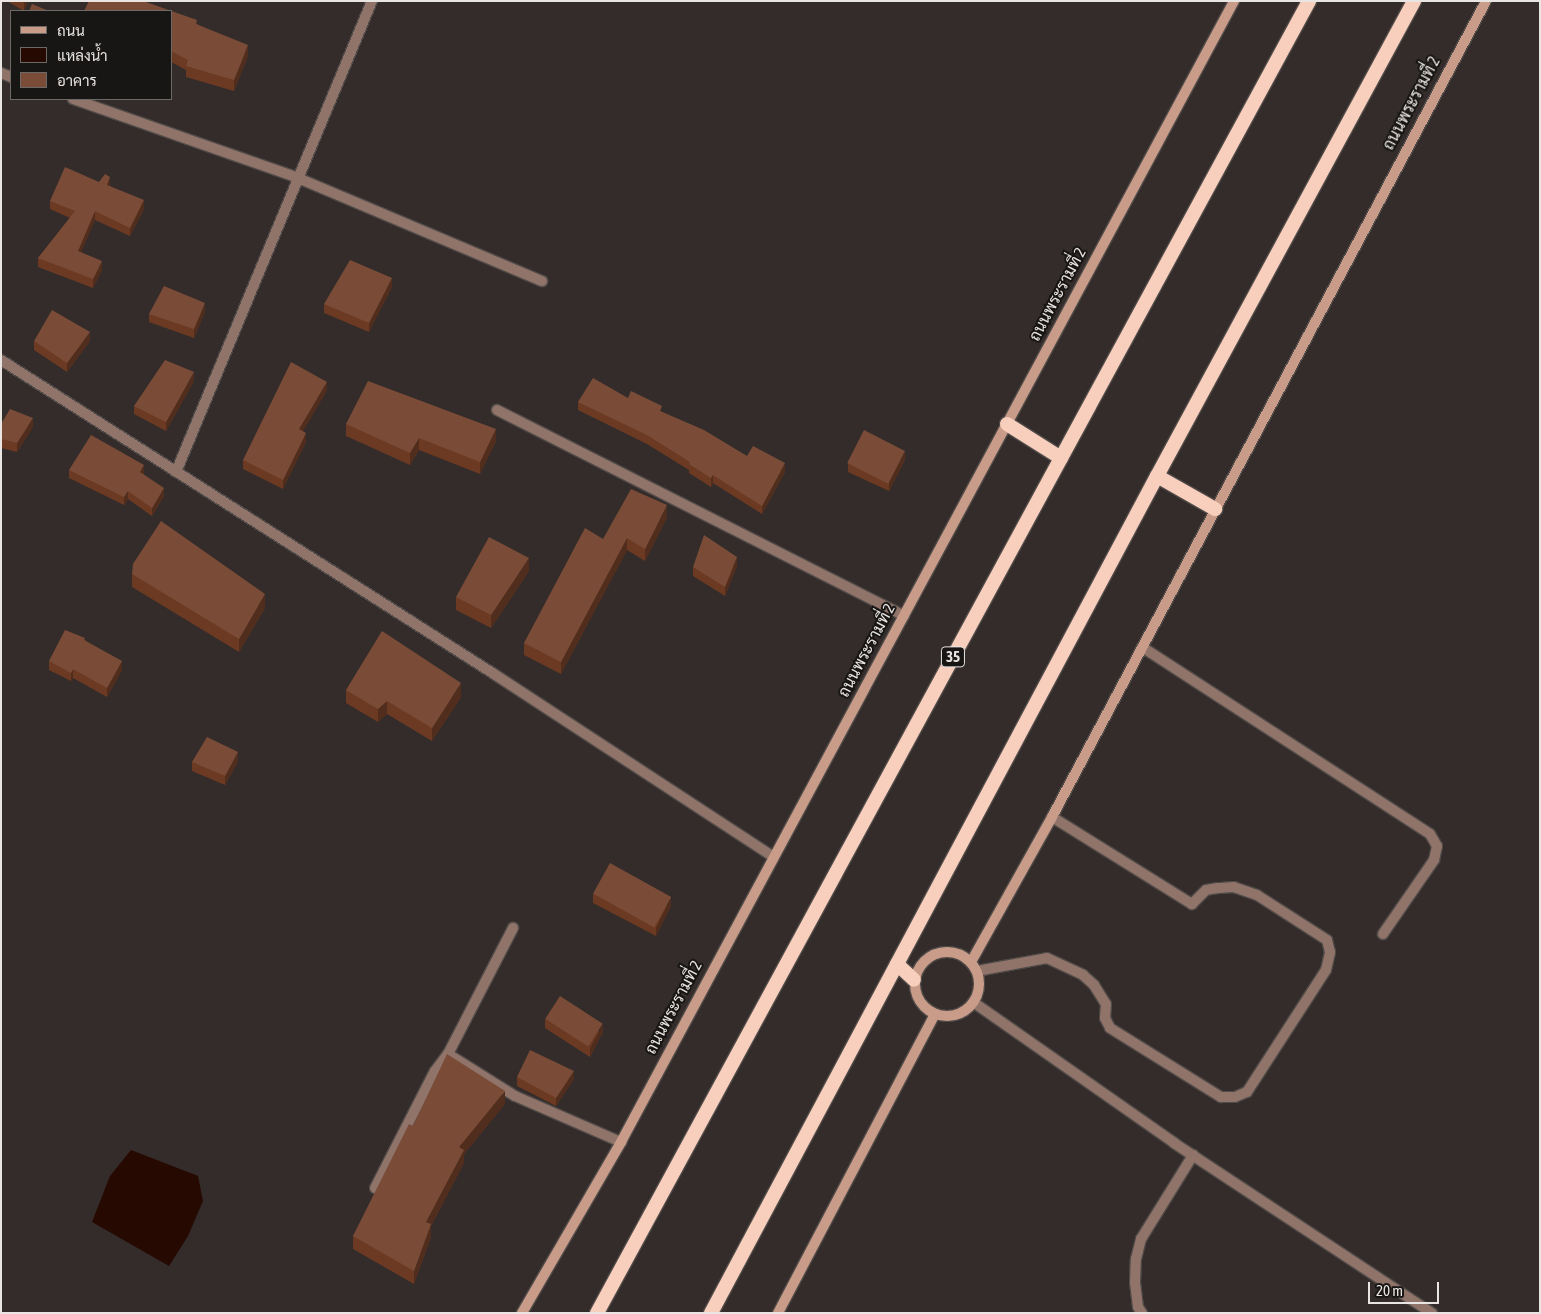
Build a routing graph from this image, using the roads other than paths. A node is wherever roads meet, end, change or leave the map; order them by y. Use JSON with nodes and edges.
{"nodes":[{"id":1,"x":372,"y":1,"type":"edge"},
{"id":2,"x":1234,"y":1,"type":"edge"},
{"id":3,"x":1309,"y":1,"type":"edge"},
{"id":4,"x":1414,"y":1,"type":"edge"},
{"id":5,"x":1486,"y":1,"type":"edge"},
{"id":6,"x":76,"y":100,"type":"edge"},
{"id":7,"x":298,"y":178,"type":"junction"},
{"id":8,"x":542,"y":281,"type":"dead end"},
{"id":9,"x":1,"y":360,"type":"edge"},
{"id":10,"x":497,"y":410,"type":"dead end"},
{"id":11,"x":1007,"y":424,"type":"junction"},
{"id":12,"x":1061,"y":458,"type":"junction"},
{"id":13,"x":176,"y":472,"type":"junction"},
{"id":14,"x":1157,"y":476,"type":"junction"},
{"id":15,"x":1215,"y":509,"type":"junction"},
{"id":16,"x":904,"y":616,"type":"junction"},
{"id":17,"x":1142,"y":647,"type":"junction"},
{"id":18,"x":1052,"y":817,"type":"junction"},
{"id":19,"x":774,"y":857,"type":"junction"},
{"id":20,"x":513,"y":928,"type":"dead end"},
{"id":21,"x":1383,"y":934,"type":"dead end"},
{"id":22,"x":897,"y":964,"type":"junction"},
{"id":23,"x":974,"y":967,"type":"junction"},
{"id":24,"x":914,"y":980,"type":"junction"},
{"id":25,"x":974,"y":1002,"type":"junction"},
{"id":26,"x":935,"y":1014,"type":"junction"},
{"id":27,"x":448,"y":1054,"type":"junction"},
{"id":28,"x":620,"y":1142,"type":"junction"},
{"id":29,"x":1193,"y":1155,"type":"junction"},
{"id":30,"x":375,"y":1188,"type":"edge"},
{"id":31,"x":522,"y":1313,"type":"edge"},
{"id":32,"x":597,"y":1313,"type":"edge"},
{"id":33,"x":711,"y":1313,"type":"edge"},
{"id":34,"x":778,"y":1313,"type":"edge"},
{"id":35,"x":1142,"y":1313,"type":"edge"},
{"id":36,"x":1432,"y":1313,"type":"edge"}],
"edges":[{"from":1,"to":7,"type":"street"},
{"from":2,"to":11,"type":"main road","name":"ถนนพระรามที่ 2"},
{"from":3,"to":12,"type":"highway","number":"35"},
{"from":4,"to":14,"type":"highway"},
{"from":5,"to":15,"type":"main road","name":"ถนนพระรามที่ 2"},
{"from":6,"to":7,"type":"street"},
{"from":7,"to":8,"type":"street"},
{"from":7,"to":13,"type":"street"},
{"from":9,"to":13,"type":"street"},
{"from":10,"to":16,"type":"street"},
{"from":11,"to":12,"type":"highway"},
{"from":11,"to":16,"type":"main road","name":"ถนนพระรามที่ 2"},
{"from":12,"to":32,"type":"highway","number":"35"},
{"from":13,"to":19,"type":"street"},
{"from":14,"to":15,"type":"highway"},
{"from":14,"to":22,"type":"highway"},
{"from":15,"to":17,"type":"main road","name":"ถนนพระรามที่ 2"},
{"from":16,"to":19,"type":"main road","name":"ถนนพระรามที่ 2"},
{"from":17,"to":18,"type":"main road","name":"ถนนพระรามที่ 2"},
{"from":17,"to":21,"type":"street"},
{"from":18,"to":23,"type":"main road","name":"ถนนพระรามที่ 2"},
{"from":18,"to":23,"type":"street"},
{"from":19,"to":28,"type":"main road","name":"ถนนพระรามที่ 2"},
{"from":20,"to":27,"type":"street"},
{"from":22,"to":24,"type":"highway"},
{"from":22,"to":33,"type":"highway"},
{"from":23,"to":24,"type":"main road"},
{"from":23,"to":25,"type":"main road"},
{"from":24,"to":26,"type":"main road"},
{"from":25,"to":26,"type":"main road"},
{"from":25,"to":29,"type":"street"},
{"from":26,"to":34,"type":"main road"},
{"from":27,"to":28,"type":"street"},
{"from":27,"to":30,"type":"street"},
{"from":28,"to":31,"type":"main road","name":"ถนนพระรามที่ 2"},
{"from":29,"to":35,"type":"street"},
{"from":29,"to":36,"type":"street"}]}
